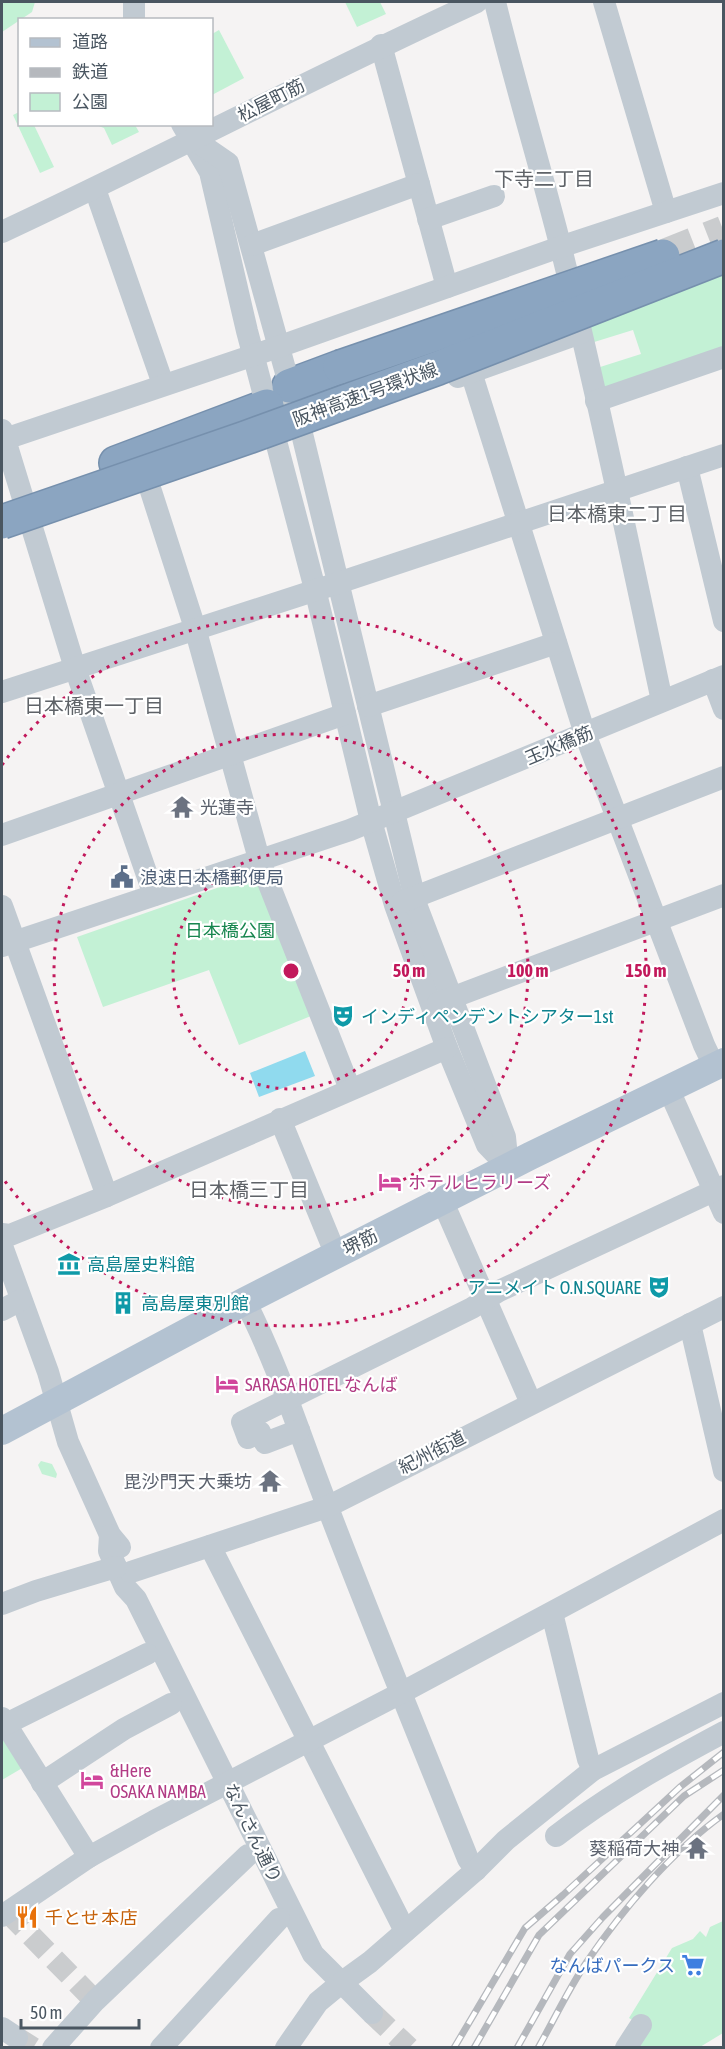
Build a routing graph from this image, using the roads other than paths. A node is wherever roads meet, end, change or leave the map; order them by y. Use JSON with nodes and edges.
{"nodes":[{"id":1,"x":134,"y":2,"type":"edge"},
{"id":2,"x":477,"y":2,"type":"edge"},
{"id":3,"x":495,"y":2,"type":"edge"},
{"id":4,"x":604,"y":2,"type":"edge"},
{"id":5,"x":134,"y":18,"type":"edge"},
{"id":6,"x":381,"y":45,"type":"junction"},
{"id":7,"x":244,"y":114,"type":"junction"},
{"id":8,"x":213,"y":124,"type":"edge"},
{"id":9,"x":206,"y":126,"type":"edge"},
{"id":10,"x":187,"y":132,"type":"edge"},
{"id":11,"x":228,"y":163,"type":"junction"},
{"id":12,"x":419,"y":184,"type":"junction"},
{"id":13,"x":95,"y":189,"type":"junction"},
{"id":14,"x":723,"y":193,"type":"edge"},
{"id":15,"x":494,"y":196,"type":"dead end"},
{"id":16,"x":666,"y":212,"type":"junction"},
{"id":17,"x":429,"y":219,"type":"junction"},
{"id":18,"x":2,"y":232,"type":"edge"},
{"id":19,"x":252,"y":245,"type":"junction"},
{"id":20,"x":560,"y":247,"type":"junction"},
{"id":21,"x":663,"y":256,"type":"tunnel mouth"},
{"id":22,"x":723,"y":256,"type":"edge"},
{"id":23,"x":447,"y":287,"type":"junction"},
{"id":24,"x":580,"y":333,"type":"junction"},
{"id":25,"x":278,"y":347,"type":"junction"},
{"id":26,"x":254,"y":355,"type":"junction"},
{"id":27,"x":723,"y":357,"type":"edge"},
{"id":28,"x":471,"y":372,"type":"junction"},
{"id":29,"x":163,"y":384,"type":"junction"},
{"id":30,"x":278,"y":396,"type":"junction"},
{"id":31,"x":596,"y":401,"type":"junction"},
{"id":32,"x":301,"y":432,"type":"junction"},
{"id":33,"x":2,"y":437,"type":"edge"},
{"id":34,"x":277,"y":440,"type":"junction"},
{"id":35,"x":723,"y":455,"type":"edge"},
{"id":36,"x":687,"y":467,"type":"junction"},
{"id":37,"x":149,"y":485,"type":"junction"},
{"id":38,"x":616,"y":489,"type":"junction"},
{"id":39,"x":2,"y":503,"type":"edge"},
{"id":40,"x":15,"y":522,"type":"edge"},
{"id":41,"x":518,"y":522,"type":"junction"},
{"id":42,"x":2,"y":531,"type":"edge"},
{"id":43,"x":338,"y":583,"type":"junction"},
{"id":44,"x":315,"y":590,"type":"junction"},
{"id":45,"x":723,"y":621,"type":"edge"},
{"id":46,"x":195,"y":628,"type":"junction"},
{"id":47,"x":556,"y":643,"type":"junction"},
{"id":48,"x":75,"y":668,"type":"junction"},
{"id":49,"x":718,"y":678,"type":"edge"},
{"id":50,"x":2,"y":692,"type":"edge"},
{"id":51,"x":662,"y":701,"type":"junction"},
{"id":52,"x":368,"y":706,"type":"junction"},
{"id":53,"x":723,"y":709,"type":"edge"},
{"id":54,"x":345,"y":714,"type":"junction"},
{"id":55,"x":585,"y":734,"type":"junction"},
{"id":56,"x":229,"y":756,"type":"junction"},
{"id":57,"x":723,"y":777,"type":"edge"},
{"id":58,"x":119,"y":795,"type":"junction"},
{"id":59,"x":394,"y":813,"type":"junction"},
{"id":60,"x":616,"y":818,"type":"junction"},
{"id":61,"x":371,"y":821,"type":"junction"},
{"id":62,"x":2,"y":835,"type":"edge"},
{"id":63,"x":259,"y":859,"type":"junction"},
{"id":64,"x":154,"y":895,"type":"junction"},
{"id":65,"x":723,"y":895,"type":"edge"},
{"id":66,"x":405,"y":901,"type":"junction"},
{"id":67,"x":2,"y":906,"type":"edge"},
{"id":68,"x":656,"y":920,"type":"junction"},
{"id":69,"x":8,"y":943,"type":"edge"},
{"id":70,"x":441,"y":1002,"type":"junction"},
{"id":71,"x":447,"y":1048,"type":"junction"},
{"id":72,"x":719,"y":1064,"type":"edge"},
{"id":73,"x":350,"y":1089,"type":"junction"},
{"id":74,"x":669,"y":1090,"type":"junction"},
{"id":75,"x":280,"y":1119,"type":"junction"},
{"id":76,"x":508,"y":1167,"type":"junction"},
{"id":77,"x":719,"y":1188,"type":"edge"},
{"id":78,"x":107,"y":1196,"type":"junction"},
{"id":79,"x":442,"y":1200,"type":"junction"},
{"id":80,"x":723,"y":1213,"type":"edge"},
{"id":81,"x":2,"y":1234,"type":"edge"},
{"id":82,"x":2,"y":1246,"type":"edge"},
{"id":83,"x":336,"y":1255,"type":"junction"},
{"id":84,"x":486,"y":1299,"type":"junction"},
{"id":85,"x":245,"y":1300,"type":"junction"},
{"id":86,"x":11,"y":1305,"type":"edge"},
{"id":87,"x":723,"y":1307,"type":"edge"},
{"id":88,"x":690,"y":1324,"type":"junction"},
{"id":89,"x":288,"y":1400,"type":"junction"},
{"id":90,"x":55,"y":1403,"type":"junction"},
{"id":91,"x":531,"y":1403,"type":"junction"},
{"id":92,"x":299,"y":1430,"type":"junction"},
{"id":93,"x":2,"y":1431,"type":"edge"},
{"id":94,"x":723,"y":1471,"type":"edge"},
{"id":95,"x":327,"y":1507,"type":"junction"},
{"id":96,"x":723,"y":1520,"type":"edge"},
{"id":97,"x":210,"y":1546,"type":"junction"},
{"id":98,"x":123,"y":1569,"type":"junction"},
{"id":99,"x":2,"y":1604,"type":"edge"},
{"id":100,"x":552,"y":1613,"type":"junction"},
{"id":101,"x":147,"y":1654,"type":"dead end"},
{"id":102,"x":401,"y":1693,"type":"junction"},
{"id":103,"x":723,"y":1703,"type":"edge"},
{"id":104,"x":171,"y":1704,"type":"dead end"},
{"id":105,"x":3,"y":1721,"type":"edge"},
{"id":106,"x":723,"y":1732,"type":"edge"},
{"id":107,"x":308,"y":1741,"type":"junction"},
{"id":108,"x":593,"y":1770,"type":"junction"},
{"id":109,"x":229,"y":1782,"type":"junction"},
{"id":110,"x":42,"y":1783,"type":"junction"},
{"id":111,"x":556,"y":1836,"type":"dead end"},
{"id":112,"x":89,"y":1857,"type":"junction"},
{"id":113,"x":246,"y":1857,"type":"dead end"},
{"id":114,"x":476,"y":1870,"type":"junction"},
{"id":115,"x":4,"y":1910,"type":"edge"},
{"id":116,"x":279,"y":1919,"type":"dead end"},
{"id":117,"x":405,"y":1931,"type":"junction"},
{"id":118,"x":341,"y":1983,"type":"junction"},
{"id":119,"x":372,"y":2013,"type":"tunnel mouth"},
{"id":120,"x":641,"y":2025,"type":"dead end"},
{"id":121,"x":54,"y":2048,"type":"edge"},
{"id":122,"x":161,"y":2048,"type":"edge"},
{"id":123,"x":286,"y":2048,"type":"edge"},
{"id":124,"x":626,"y":2048,"type":"edge"}],
"edges":[{"from":1,"to":5,"type":"street"},
{"from":2,"to":6,"type":"street","name":"松屋町筋"},
{"from":3,"to":20,"type":"street"},
{"from":4,"to":16,"type":"street"},
{"from":6,"to":7,"type":"street","name":"松屋町筋"},
{"from":6,"to":12,"type":"street"},
{"from":7,"to":8,"type":"street","name":"松屋町筋"},
{"from":7,"to":11,"type":"street"},
{"from":9,"to":10,"type":"street","name":"松屋町筋"},
{"from":10,"to":11,"type":"street"},
{"from":10,"to":13,"type":"street","name":"松屋町筋"},
{"from":10,"to":26,"type":"street"},
{"from":11,"to":19,"type":"street"},
{"from":12,"to":17,"type":"street"},
{"from":12,"to":19,"type":"street"},
{"from":13,"to":18,"type":"street","name":"松屋町筋"},
{"from":13,"to":29,"type":"street"},
{"from":14,"to":16,"type":"street"},
{"from":15,"to":17,"type":"street"},
{"from":16,"to":20,"type":"street"},
{"from":17,"to":23,"type":"street"},
{"from":19,"to":25,"type":"street"},
{"from":20,"to":23,"type":"street"},
{"from":20,"to":24,"type":"street"},
{"from":21,"to":30,"type":"highway","bridge":true},
{"from":22,"to":40,"type":"highway","name":"阪神高速1号環状線","bridge":true},
{"from":23,"to":25,"type":"street"},
{"from":24,"to":28,"type":"street"},
{"from":24,"to":31,"type":"street"},
{"from":25,"to":26,"type":"street"},
{"from":25,"to":30,"type":"street"},
{"from":26,"to":29,"type":"street"},
{"from":26,"to":30,"type":"street"},
{"from":27,"to":31,"type":"street"},
{"from":28,"to":32,"type":"street"},
{"from":28,"to":41,"type":"street"},
{"from":29,"to":33,"type":"street"},
{"from":30,"to":32,"type":"street"},
{"from":30,"to":34,"type":"street"},
{"from":30,"to":39,"type":"highway"},
{"from":31,"to":38,"type":"street"},
{"from":32,"to":34,"type":"street"},
{"from":32,"to":43,"type":"street"},
{"from":33,"to":40,"type":"street"},
{"from":34,"to":37,"type":"street"},
{"from":34,"to":44,"type":"street"},
{"from":35,"to":36,"type":"street"},
{"from":36,"to":38,"type":"street"},
{"from":36,"to":45,"type":"street"},
{"from":37,"to":40,"type":"street"},
{"from":37,"to":46,"type":"street"},
{"from":38,"to":41,"type":"street"},
{"from":38,"to":51,"type":"street"},
{"from":40,"to":42,"type":"street"},
{"from":40,"to":48,"type":"street"},
{"from":41,"to":43,"type":"street"},
{"from":41,"to":47,"type":"street"},
{"from":43,"to":44,"type":"street"},
{"from":43,"to":52,"type":"street"},
{"from":44,"to":46,"type":"street"},
{"from":44,"to":54,"type":"street"},
{"from":46,"to":48,"type":"street"},
{"from":46,"to":56,"type":"street"},
{"from":47,"to":52,"type":"street"},
{"from":47,"to":55,"type":"street"},
{"from":48,"to":50,"type":"street"},
{"from":48,"to":58,"type":"street"},
{"from":49,"to":51,"type":"street","name":"玉水橋筋"},
{"from":49,"to":53,"type":"street"},
{"from":51,"to":55,"type":"street","name":"玉水橋筋"},
{"from":52,"to":59,"type":"street"},
{"from":54,"to":56,"type":"street"},
{"from":54,"to":61,"type":"street"},
{"from":55,"to":59,"type":"street","name":"玉水橋筋"},
{"from":55,"to":60,"type":"street"},
{"from":56,"to":58,"type":"street"},
{"from":56,"to":63,"type":"street"},
{"from":57,"to":60,"type":"street"},
{"from":58,"to":62,"type":"street"},
{"from":58,"to":64,"type":"street"},
{"from":59,"to":61,"type":"street","name":"玉水橋筋"},
{"from":59,"to":66,"type":"street"},
{"from":60,"to":66,"type":"street"},
{"from":60,"to":68,"type":"street"},
{"from":61,"to":63,"type":"street","name":"玉水橋筋"},
{"from":61,"to":66,"type":"street"},
{"from":63,"to":64,"type":"street","name":"玉水橋筋"},
{"from":63,"to":73,"type":"street"},
{"from":64,"to":69,"type":"street","name":"玉水橋筋"},
{"from":65,"to":68,"type":"street"},
{"from":66,"to":70,"type":"street"},
{"from":67,"to":69,"type":"street"},
{"from":68,"to":70,"type":"street"},
{"from":68,"to":72,"type":"street"},
{"from":69,"to":78,"type":"street"},
{"from":70,"to":71,"type":"street"},
{"from":70,"to":76,"type":"street"},
{"from":71,"to":73,"type":"street"},
{"from":71,"to":76,"type":"street"},
{"from":72,"to":74,"type":"main road","name":"堺筋"},
{"from":73,"to":75,"type":"street"},
{"from":74,"to":76,"type":"main road","name":"堺筋"},
{"from":74,"to":77,"type":"street"},
{"from":75,"to":78,"type":"street"},
{"from":75,"to":83,"type":"street"},
{"from":76,"to":79,"type":"main road","name":"堺筋"},
{"from":77,"to":80,"type":"street"},
{"from":77,"to":84,"type":"street"},
{"from":78,"to":81,"type":"street"},
{"from":79,"to":83,"type":"main road","name":"堺筋"},
{"from":79,"to":84,"type":"street"},
{"from":82,"to":86,"type":"street","name":"なんさん通り"},
{"from":83,"to":85,"type":"main road","name":"堺筋"},
{"from":84,"to":89,"type":"street"},
{"from":84,"to":91,"type":"street"},
{"from":85,"to":89,"type":"street"},
{"from":85,"to":90,"type":"main road","name":"堺筋"},
{"from":86,"to":90,"type":"street","name":"なんさん通り"},
{"from":87,"to":88,"type":"street","name":"紀州街道"},
{"from":88,"to":91,"type":"street","name":"紀州街道"},
{"from":88,"to":94,"type":"street"},
{"from":89,"to":92,"type":"street"},
{"from":89,"to":92,"type":"street"},
{"from":90,"to":93,"type":"main road","name":"堺筋"},
{"from":90,"to":98,"type":"street","name":"なんさん通り"},
{"from":91,"to":95,"type":"street","name":"紀州街道"},
{"from":92,"to":95,"type":"street"},
{"from":95,"to":97,"type":"street","name":"紀州街道"},
{"from":95,"to":102,"type":"street"},
{"from":96,"to":100,"type":"street"},
{"from":97,"to":98,"type":"street","name":"紀州街道"},
{"from":97,"to":107,"type":"street"},
{"from":98,"to":99,"type":"street","name":"紀州街道"},
{"from":98,"to":109,"type":"street","name":"なんさん通り"},
{"from":100,"to":102,"type":"street"},
{"from":100,"to":108,"type":"street"},
{"from":101,"to":105,"type":"street"},
{"from":102,"to":107,"type":"street"},
{"from":102,"to":114,"type":"street"},
{"from":103,"to":108,"type":"street"},
{"from":104,"to":110,"type":"street"},
{"from":105,"to":110,"type":"street"},
{"from":106,"to":111,"type":"street"},
{"from":107,"to":109,"type":"street"},
{"from":107,"to":117,"type":"street"},
{"from":108,"to":114,"type":"street"},
{"from":109,"to":112,"type":"street"},
{"from":109,"to":118,"type":"street","name":"なんさん通り"},
{"from":110,"to":112,"type":"street"},
{"from":112,"to":115,"type":"street"},
{"from":113,"to":121,"type":"street"},
{"from":114,"to":117,"type":"street"},
{"from":116,"to":122,"type":"street"},
{"from":117,"to":118,"type":"street"},
{"from":118,"to":119,"type":"street","name":"なんさん通り"},
{"from":118,"to":123,"type":"street"},
{"from":120,"to":124,"type":"street"}]}
